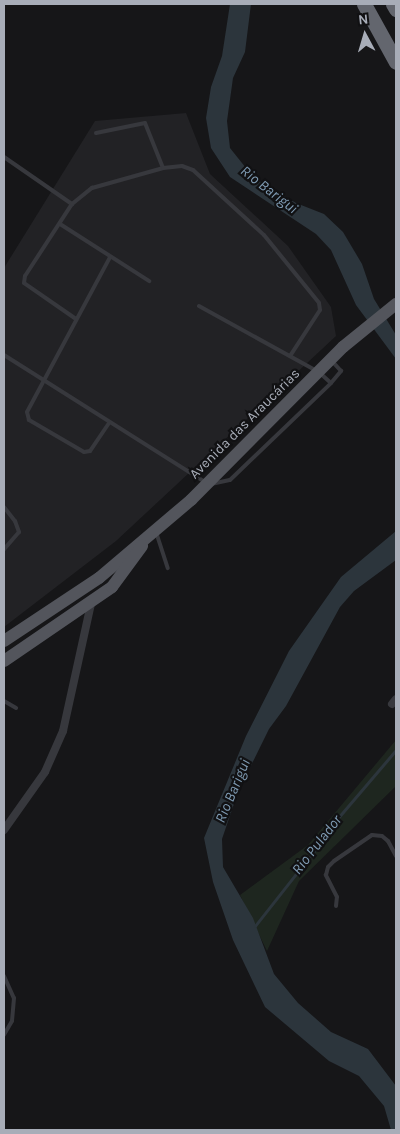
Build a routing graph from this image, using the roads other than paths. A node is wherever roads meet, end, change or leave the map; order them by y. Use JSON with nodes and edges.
{"nodes":[{"id":1,"x":364,"y":4,"type":"edge"},
{"id":2,"x":393,"y":4,"type":"edge"},
{"id":3,"x":396,"y":9,"type":"edge"},
{"id":4,"x":396,"y":62,"type":"edge"},
{"id":5,"x":96,"y":133,"type":"dead end"},
{"id":6,"x":4,"y":157,"type":"edge"},
{"id":7,"x":163,"y":168,"type":"junction"},
{"id":8,"x":72,"y":204,"type":"junction"},
{"id":9,"x":60,"y":224,"type":"junction"},
{"id":10,"x":110,"y":257,"type":"junction"},
{"id":11,"x":149,"y":281,"type":"dead end"},
{"id":12,"x":396,"y":304,"type":"edge"},
{"id":13,"x":199,"y":306,"type":"dead end"},
{"id":14,"x":76,"y":318,"type":"junction"},
{"id":15,"x":4,"y":355,"type":"edge"},
{"id":16,"x":290,"y":356,"type":"junction"},
{"id":17,"x":330,"y":360,"type":"junction"},
{"id":18,"x":318,"y":372,"type":"junction"},
{"id":19,"x":44,"y":379,"type":"junction"},
{"id":20,"x":331,"y":383,"type":"junction"},
{"id":21,"x":108,"y":423,"type":"junction"},
{"id":22,"x":208,"y":484,"type":"junction"},
{"id":23,"x":4,"y":507,"type":"edge"},
{"id":24,"x":152,"y":533,"type":"junction"},
{"id":25,"x":4,"y":549,"type":"edge"},
{"id":26,"x":168,"y":568,"type":"dead end"},
{"id":27,"x":99,"y":578,"type":"junction"},
{"id":28,"x":91,"y":604,"type":"junction"},
{"id":29,"x":4,"y":641,"type":"edge"},
{"id":30,"x":4,"y":661,"type":"edge"},
{"id":31,"x":4,"y":701,"type":"edge"},
{"id":32,"x":16,"y":708,"type":"dead end"},
{"id":33,"x":4,"y":830,"type":"edge"},
{"id":34,"x":396,"y":856,"type":"edge"},
{"id":35,"x":336,"y":906,"type":"dead end"},
{"id":36,"x":4,"y":976,"type":"edge"},
{"id":37,"x":4,"y":1035,"type":"edge"}],
"edges":[{"from":1,"to":4,"type":"highway"},
{"from":2,"to":3,"type":"highway"},
{"from":5,"to":7,"type":"lane"},
{"from":6,"to":8,"type":"lane"},
{"from":7,"to":8,"type":"lane"},
{"from":7,"to":16,"type":"lane"},
{"from":8,"to":9,"type":"lane"},
{"from":9,"to":10,"type":"lane"},
{"from":9,"to":14,"type":"lane"},
{"from":10,"to":11,"type":"lane"},
{"from":10,"to":14,"type":"lane"},
{"from":12,"to":17,"type":"main road","name":"Avenida das Araucárias"},
{"from":13,"to":16,"type":"lane"},
{"from":14,"to":19,"type":"lane"},
{"from":15,"to":19,"type":"lane"},
{"from":16,"to":18,"type":"lane"},
{"from":17,"to":18,"type":"main road","name":"Avenida das Araucárias"},
{"from":17,"to":20,"type":"lane"},
{"from":18,"to":20,"type":"lane"},
{"from":18,"to":22,"type":"main road","name":"Avenida das Araucárias"},
{"from":19,"to":21,"type":"lane"},
{"from":19,"to":21,"type":"lane"},
{"from":20,"to":22,"type":"lane"},
{"from":21,"to":22,"type":"lane"},
{"from":22,"to":24,"type":"main road","name":"Avenida das Araucárias"},
{"from":23,"to":25,"type":"lane"},
{"from":24,"to":26,"type":"lane"},
{"from":24,"to":27,"type":"main road","name":"Avenida das Araucárias"},
{"from":24,"to":28,"type":"main road","name":"Avenida das Araucárias"},
{"from":27,"to":28,"type":"main road"},
{"from":27,"to":29,"type":"main road","name":"Avenida das Araucárias"},
{"from":28,"to":30,"type":"main road","name":"Avenida das Araucárias"},
{"from":28,"to":33,"type":"street"},
{"from":31,"to":32,"type":"lane"},
{"from":34,"to":35,"type":"lane"},
{"from":36,"to":37,"type":"lane"}]}
